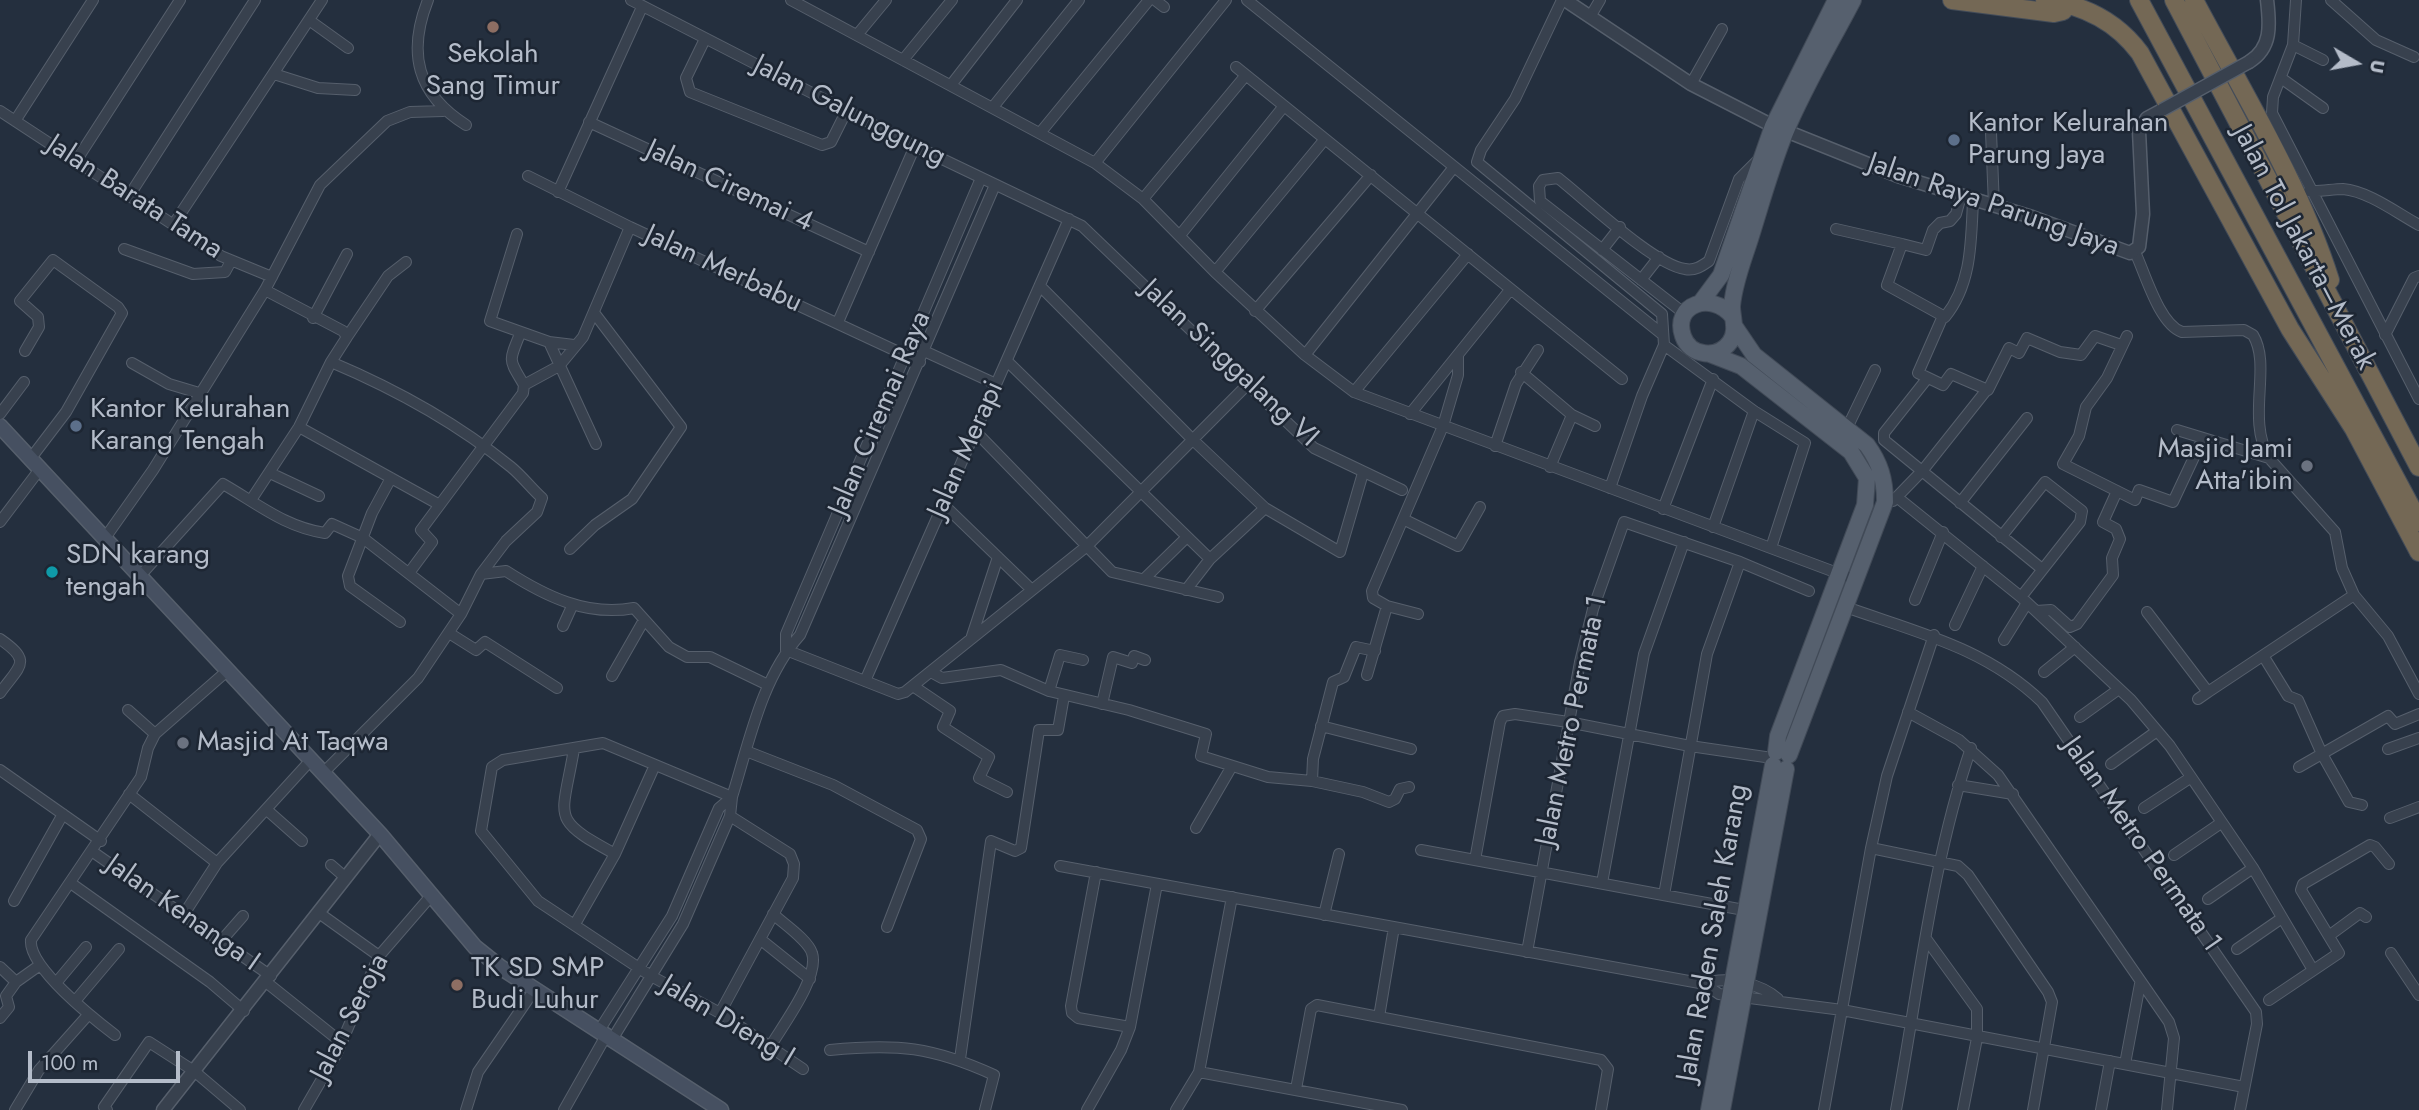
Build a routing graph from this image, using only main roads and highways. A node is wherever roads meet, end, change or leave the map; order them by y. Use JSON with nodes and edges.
{"nodes":[{"id":1,"x":1836,"y":0,"type":"edge"},
{"id":2,"x":1853,"y":0,"type":"edge"},
{"id":3,"x":1952,"y":0,"type":"edge"},
{"id":4,"x":2045,"y":0,"type":"edge"},
{"id":5,"x":2139,"y":0,"type":"edge"},
{"id":6,"x":2174,"y":0,"type":"edge"},
{"id":7,"x":2188,"y":0,"type":"edge"},
{"id":8,"x":2194,"y":0,"type":"edge"},
{"id":9,"x":2077,"y":9,"type":"junction"},
{"id":10,"x":2232,"y":107,"type":"junction"},
{"id":11,"x":1779,"y":128,"type":"junction"},
{"id":12,"x":1701,"y":302,"type":"junction"},
{"id":13,"x":1733,"y":322,"type":"junction"},
{"id":14,"x":2347,"y":333,"type":"junction"},
{"id":15,"x":1710,"y":354,"type":"junction"},
{"id":16,"x":0,"y":426,"type":"edge"},
{"id":17,"x":2419,"y":467,"type":"edge"},
{"id":18,"x":2419,"y":522,"type":"edge"},
{"id":19,"x":2419,"y":552,"type":"edge"},
{"id":20,"x":1838,"y":603,"type":"junction"},
{"id":21,"x":1779,"y":760,"type":"junction"},
{"id":22,"x":1737,"y":990,"type":"junction"},
{"id":23,"x":721,"y":1110,"type":"edge"},
{"id":24,"x":1709,"y":1110,"type":"edge"},
{"id":25,"x":1722,"y":1110,"type":"edge"}],
"edges":[{"from":1,"to":11,"type":"main road"},
{"from":2,"to":11,"type":"main road"},
{"from":3,"to":9,"type":"highway"},
{"from":4,"to":9,"type":"highway"},
{"from":5,"to":18,"type":"highway","name":"Jalan Tol Jakarta–Merak"},
{"from":6,"to":10,"type":"highway","name":"Jalan Tol Jakarta–Merak"},
{"from":7,"to":10,"type":"highway"},
{"from":8,"to":14,"type":"highway"},
{"from":9,"to":19,"type":"highway"},
{"from":10,"to":14,"type":"highway","name":"Jalan Tol Jakarta–Merak"},
{"from":11,"to":12,"type":"main road"},
{"from":11,"to":13,"type":"main road"},
{"from":12,"to":13,"type":"main road"},
{"from":12,"to":15,"type":"main road"},
{"from":13,"to":15,"type":"main road"},
{"from":13,"to":20,"type":"main road","name":"Jalan Raden Saleh Karang"},
{"from":14,"to":17,"type":"highway","name":"Jalan Tol Jakarta–Merak"},
{"from":15,"to":20,"type":"main road","name":"Jalan Raden Saleh Karang"},
{"from":16,"to":23,"type":"main road"},
{"from":20,"to":21,"type":"main road","name":"Jalan Raden Saleh Karang"},
{"from":21,"to":22,"type":"main road","name":"Jalan Raden Saleh Karang"},
{"from":21,"to":22,"type":"main road","name":"Jalan Raden Saleh Karang"},
{"from":22,"to":24,"type":"main road","name":"Jalan Raden Saleh Karang"},
{"from":22,"to":25,"type":"main road","name":"Jalan Raden Saleh Karang"}]}
